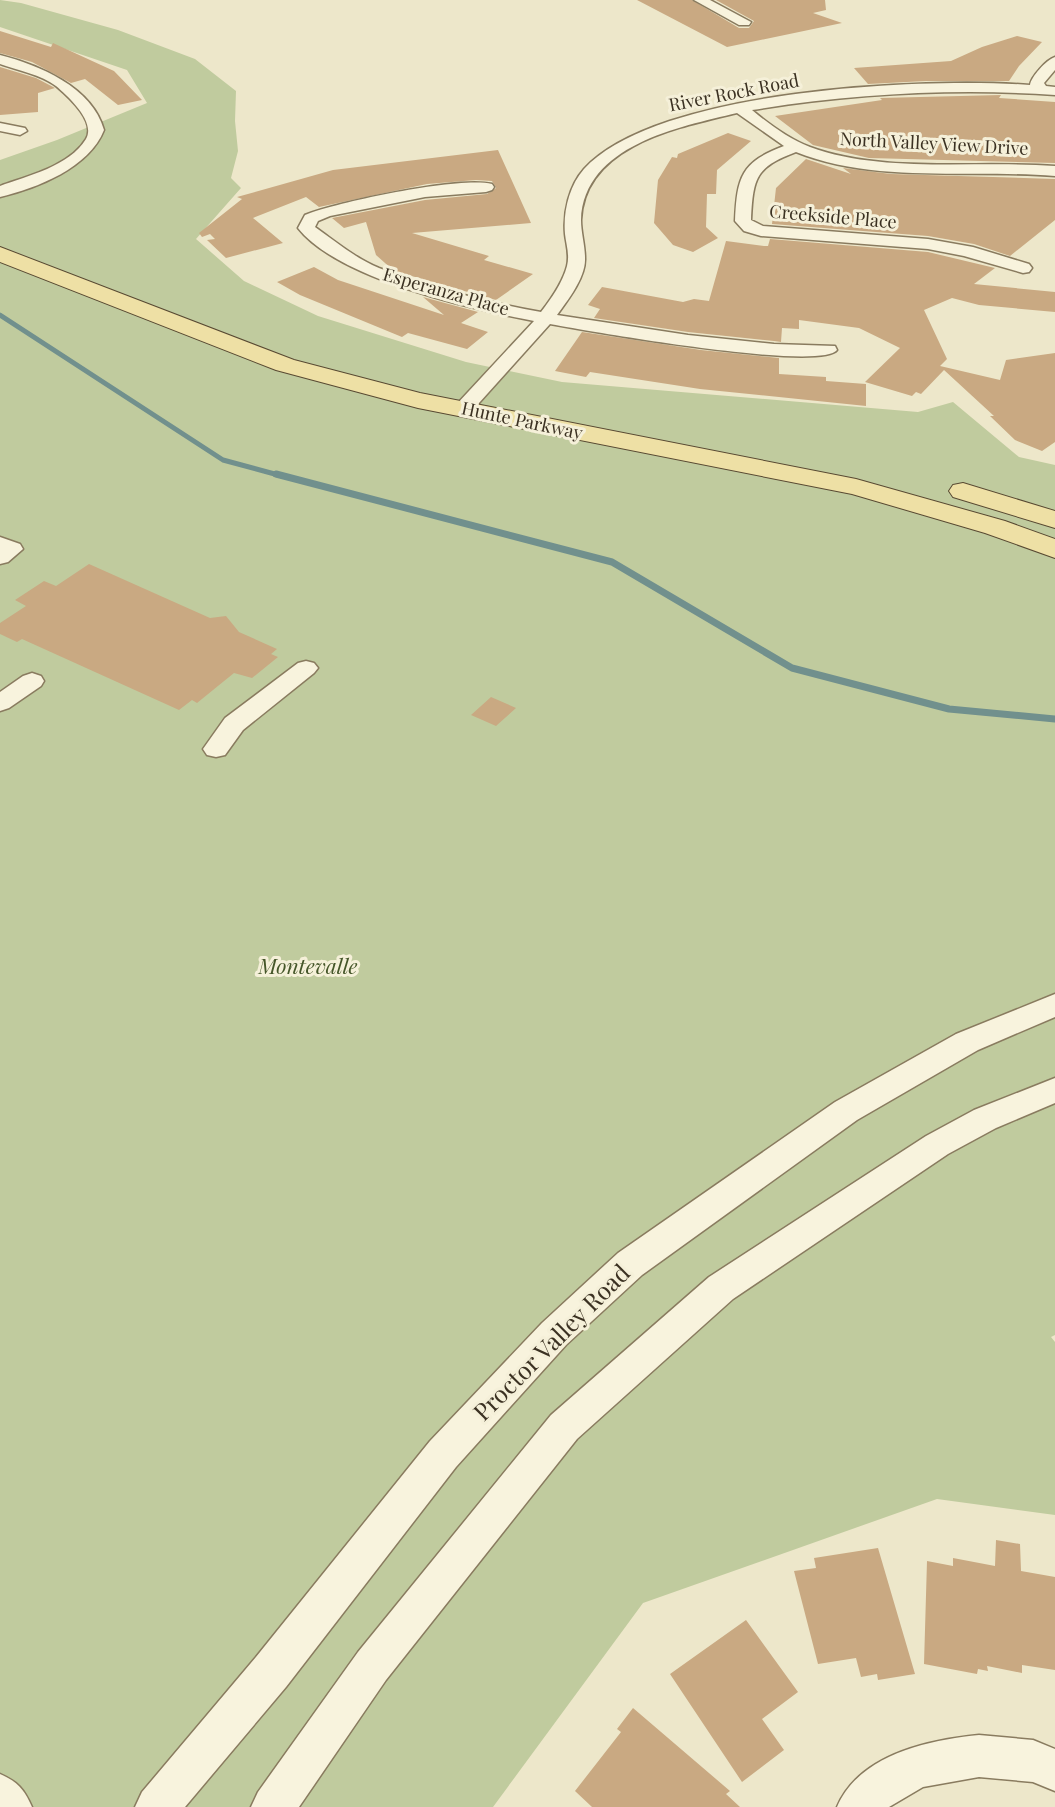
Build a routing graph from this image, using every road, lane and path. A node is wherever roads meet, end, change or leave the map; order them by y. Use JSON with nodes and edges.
{"nodes":[{"id":1,"x":700,"y":0,"type":"edge"},
{"id":2,"x":744,"y":22,"type":"dead end"},
{"id":3,"x":0,"y":59,"type":"edge"},
{"id":4,"x":1055,"y":61,"type":"edge"},
{"id":5,"x":1048,"y":90,"type":"edge"},
{"id":6,"x":740,"y":108,"type":"junction"},
{"id":7,"x":0,"y":127,"type":"edge"},
{"id":8,"x":20,"y":131,"type":"dead end"},
{"id":9,"x":797,"y":146,"type":"junction"},
{"id":10,"x":1055,"y":171,"type":"edge"},
{"id":11,"x":486,"y":187,"type":"dead end"},
{"id":12,"x":0,"y":192,"type":"edge"},
{"id":13,"x":0,"y":229,"type":"edge"},
{"id":14,"x":0,"y":254,"type":"edge"},
{"id":15,"x":1023,"y":268,"type":"dead end"},
{"id":16,"x":548,"y":319,"type":"junction"},
{"id":17,"x":265,"y":331,"type":"dead end"},
{"id":18,"x":300,"y":344,"type":"dead end"},
{"id":19,"x":828,"y":350,"type":"dead end"},
{"id":20,"x":472,"y":399,"type":"junction"},
{"id":21,"x":864,"y":464,"type":"dead end"},
{"id":22,"x":943,"y":485,"type":"dead end"},
{"id":23,"x":1055,"y":520,"type":"edge"},
{"id":24,"x":0,"y":544,"type":"edge"},
{"id":25,"x":1055,"y":549,"type":"edge"},
{"id":26,"x":0,"y":556,"type":"edge"},
{"id":27,"x":306,"y":668,"type":"dead end"},
{"id":28,"x":32,"y":681,"type":"dead end"},
{"id":29,"x":0,"y":703,"type":"edge"},
{"id":30,"x":216,"y":749,"type":"dead end"},
{"id":31,"x":1055,"y":1005,"type":"edge"},
{"id":32,"x":1055,"y":1090,"type":"edge"},
{"id":33,"x":1055,"y":1770,"type":"edge"},
{"id":34,"x":0,"y":1796,"type":"edge"},
{"id":35,"x":10,"y":1807,"type":"edge"},
{"id":36,"x":157,"y":1807,"type":"edge"},
{"id":37,"x":273,"y":1807,"type":"edge"},
{"id":38,"x":859,"y":1807,"type":"edge"}],
"edges":[{"from":1,"to":2,"type":"street"},
{"from":3,"to":12,"type":"street"},
{"from":4,"to":5,"type":"street"},
{"from":5,"to":6,"type":"street","name":"River Rock Road"},
{"from":6,"to":9,"type":"street","name":"North Valley View Drive"},
{"from":6,"to":16,"type":"street","name":"River Rock Road"},
{"from":7,"to":8,"type":"street"},
{"from":9,"to":10,"type":"street","name":"North Valley View Drive"},
{"from":9,"to":15,"type":"street","name":"Creekside Place"},
{"from":11,"to":16,"type":"street","name":"Esperanza Place"},
{"from":13,"to":17,"type":"main road"},
{"from":14,"to":20,"type":"main road","name":"Hunte Parkway"},
{"from":16,"to":19,"type":"street","name":"Esperanza Place"},
{"from":16,"to":20,"type":"street","name":"River Rock Road"},
{"from":18,"to":20,"type":"main road","name":"Hunte Parkway"},
{"from":20,"to":21,"type":"main road","name":"Hunte Parkway"},
{"from":20,"to":25,"type":"main road","name":"Hunte Parkway"},
{"from":22,"to":23,"type":"main road"},
{"from":24,"to":26,"type":"street"},
{"from":27,"to":30,"type":"street"},
{"from":28,"to":29,"type":"street"},
{"from":31,"to":36,"type":"street","name":"Proctor Valley Road"},
{"from":32,"to":37,"type":"street"},
{"from":33,"to":38,"type":"street"},
{"from":34,"to":35,"type":"street"}]}
